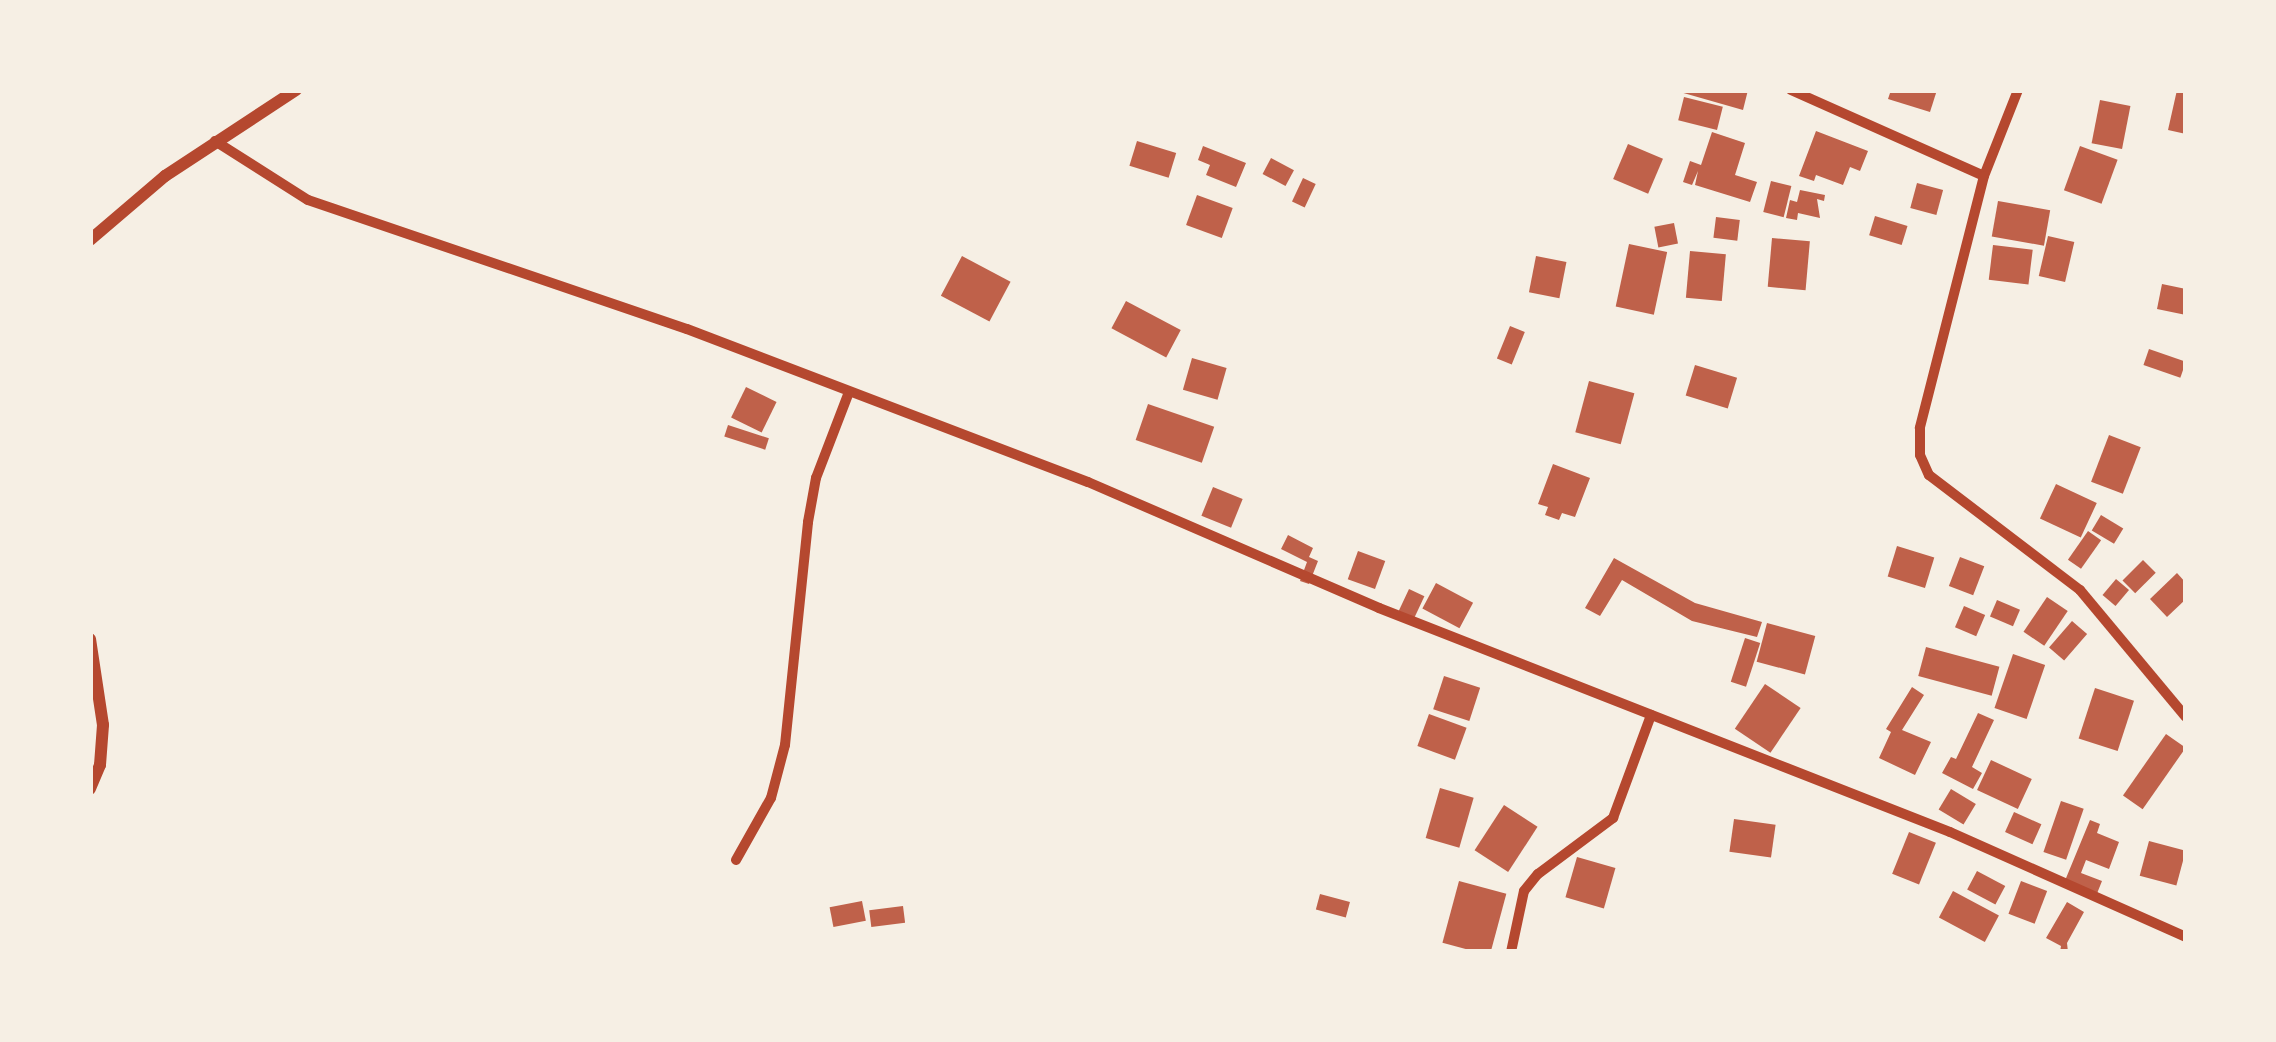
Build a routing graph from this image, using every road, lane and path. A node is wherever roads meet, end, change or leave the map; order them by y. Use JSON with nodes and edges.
{"nodes":[{"id":1,"x":296,"y":90,"type":"edge"},
{"id":2,"x":1791,"y":90,"type":"edge"},
{"id":3,"x":2018,"y":90,"type":"edge"},
{"id":4,"x":215,"y":141,"type":"junction"},
{"id":5,"x":1984,"y":176,"type":"junction"},
{"id":6,"x":90,"y":240,"type":"edge"},
{"id":7,"x":849,"y":392,"type":"junction"},
{"id":8,"x":90,"y":639,"type":"edge"},
{"id":9,"x":1651,"y":715,"type":"junction"},
{"id":10,"x":2186,"y":717,"type":"edge"},
{"id":11,"x":90,"y":789,"type":"edge"},
{"id":12,"x":736,"y":860,"type":"dead end"},
{"id":13,"x":2186,"y":937,"type":"edge"},
{"id":14,"x":1511,"y":952,"type":"edge"}],
"edges":[{"from":1,"to":4,"type":"street"},
{"from":2,"to":5,"type":"street"},
{"from":3,"to":5,"type":"street"},
{"from":4,"to":6,"type":"street"},
{"from":4,"to":7,"type":"street"},
{"from":5,"to":10,"type":"street"},
{"from":7,"to":9,"type":"street"},
{"from":7,"to":12,"type":"street"},
{"from":8,"to":11,"type":"street"},
{"from":9,"to":13,"type":"street"},
{"from":9,"to":14,"type":"street"}]}
